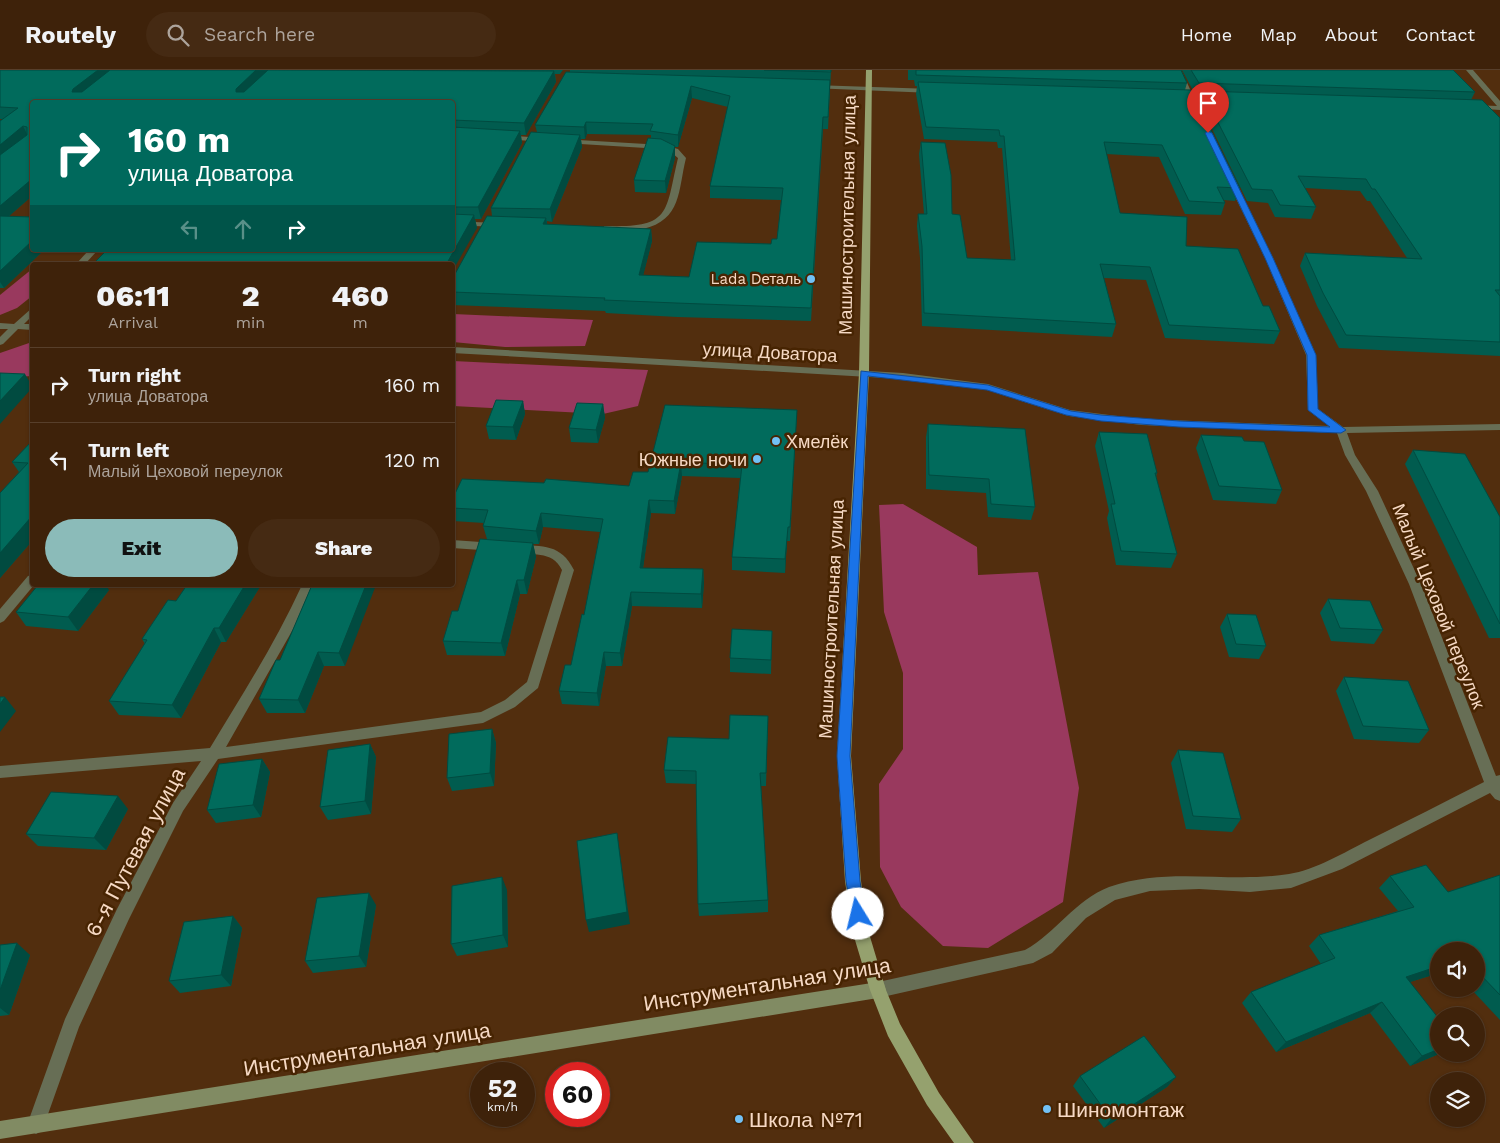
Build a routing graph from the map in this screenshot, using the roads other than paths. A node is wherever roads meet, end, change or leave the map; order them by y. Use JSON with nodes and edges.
{"nodes":[{"id":1,"x":869,"y":70,"type":"edge"},
{"id":2,"x":1178,"y":70,"type":"edge"},
{"id":3,"x":1469,"y":70,"type":"edge"},
{"id":4,"x":802,"y":87,"type":"edge"},
{"id":5,"x":869,"y":89,"type":"junction"},
{"id":6,"x":937,"y":91,"type":"edge"},
{"id":7,"x":1460,"y":106,"type":"edge"},
{"id":8,"x":1500,"y":106,"type":"edge"},
{"id":9,"x":1200,"y":116,"type":"edge"},
{"id":10,"x":534,"y":130,"type":"edge"},
{"id":11,"x":491,"y":137,"type":"edge"},
{"id":12,"x":530,"y":139,"type":"junction"},
{"id":13,"x":549,"y":140,"type":"edge"},
{"id":14,"x":558,"y":140,"type":"edge"},
{"id":15,"x":525,"y":147,"type":"edge"},
{"id":16,"x":1225,"y":167,"type":"edge"},
{"id":17,"x":489,"y":216,"type":"edge"},
{"id":18,"x":455,"y":223,"type":"edge"},
{"id":19,"x":484,"y":225,"type":"junction"},
{"id":20,"x":503,"y":225,"type":"edge"},
{"id":21,"x":598,"y":228,"type":"edge"},
{"id":22,"x":480,"y":234,"type":"edge"},
{"id":23,"x":92,"y":252,"type":"edge"},
{"id":24,"x":82,"y":262,"type":"edge"},
{"id":25,"x":30,"y":313,"type":"edge"},
{"id":26,"x":0,"y":326,"type":"edge"},
{"id":27,"x":17,"y":326,"type":"junction"},
{"id":28,"x":30,"y":327,"type":"edge"},
{"id":29,"x":0,"y":342,"type":"edge"},
{"id":30,"x":455,"y":350,"type":"edge"},
{"id":31,"x":864,"y":373,"type":"junction"},
{"id":32,"x":1500,"y":427,"type":"edge"},
{"id":33,"x":1341,"y":430,"type":"junction"},
{"id":34,"x":455,"y":544,"type":"edge"},
{"id":35,"x":30,"y":581,"type":"edge"},
{"id":36,"x":307,"y":587,"type":"edge"},
{"id":37,"x":0,"y":618,"type":"edge"},
{"id":38,"x":214,"y":754,"type":"junction"},
{"id":39,"x":0,"y":772,"type":"edge"},
{"id":40,"x":1497,"y":787,"type":"edge"},
{"id":41,"x":878,"y":990,"type":"junction"},
{"id":42,"x":36,"y":1125,"type":"junction"},
{"id":43,"x":0,"y":1130,"type":"edge"},
{"id":44,"x":965,"y":1143,"type":"edge"}],
"edges":[{"from":1,"to":5,"type":"main road","name":"Машиностроительная улица"},
{"from":2,"to":9,"type":"street"},
{"from":3,"to":8,"type":"street"},
{"from":4,"to":5,"type":"street"},
{"from":5,"to":6,"type":"street"},
{"from":5,"to":31,"type":"main road","name":"Машиностроительная улица"},
{"from":7,"to":8,"type":"street"},
{"from":10,"to":12,"type":"street"},
{"from":11,"to":12,"type":"street"},
{"from":12,"to":13,"type":"street"},
{"from":12,"to":15,"type":"street"},
{"from":14,"to":21,"type":"street"},
{"from":16,"to":33,"type":"street"},
{"from":17,"to":19,"type":"street"},
{"from":18,"to":19,"type":"street"},
{"from":19,"to":20,"type":"street"},
{"from":19,"to":22,"type":"street"},
{"from":23,"to":24,"type":"street"},
{"from":25,"to":27,"type":"street"},
{"from":26,"to":27,"type":"street"},
{"from":27,"to":28,"type":"street"},
{"from":27,"to":29,"type":"street"},
{"from":30,"to":31,"type":"street","name":"улица Доватора"},
{"from":31,"to":33,"type":"street","name":"улица Доватора"},
{"from":31,"to":41,"type":"main road","name":"Машиностроительная улица"},
{"from":32,"to":33,"type":"street","name":"улица Доватора"},
{"from":33,"to":40,"type":"street","name":"Малый Цеховой переулок"},
{"from":34,"to":38,"type":"street"},
{"from":35,"to":37,"type":"street"},
{"from":36,"to":38,"type":"street","name":"6-я Путевая улица"},
{"from":38,"to":39,"type":"street"},
{"from":38,"to":42,"type":"street","name":"6-я Путевая улица"},
{"from":40,"to":41,"type":"street","name":"Инструментальная улица"},
{"from":41,"to":42,"type":"street","name":"Инструментальная улица"},
{"from":41,"to":44,"type":"main road","name":"Машиностроительная улица"},
{"from":42,"to":43,"type":"street","name":"Инструментальная улица"}]}
